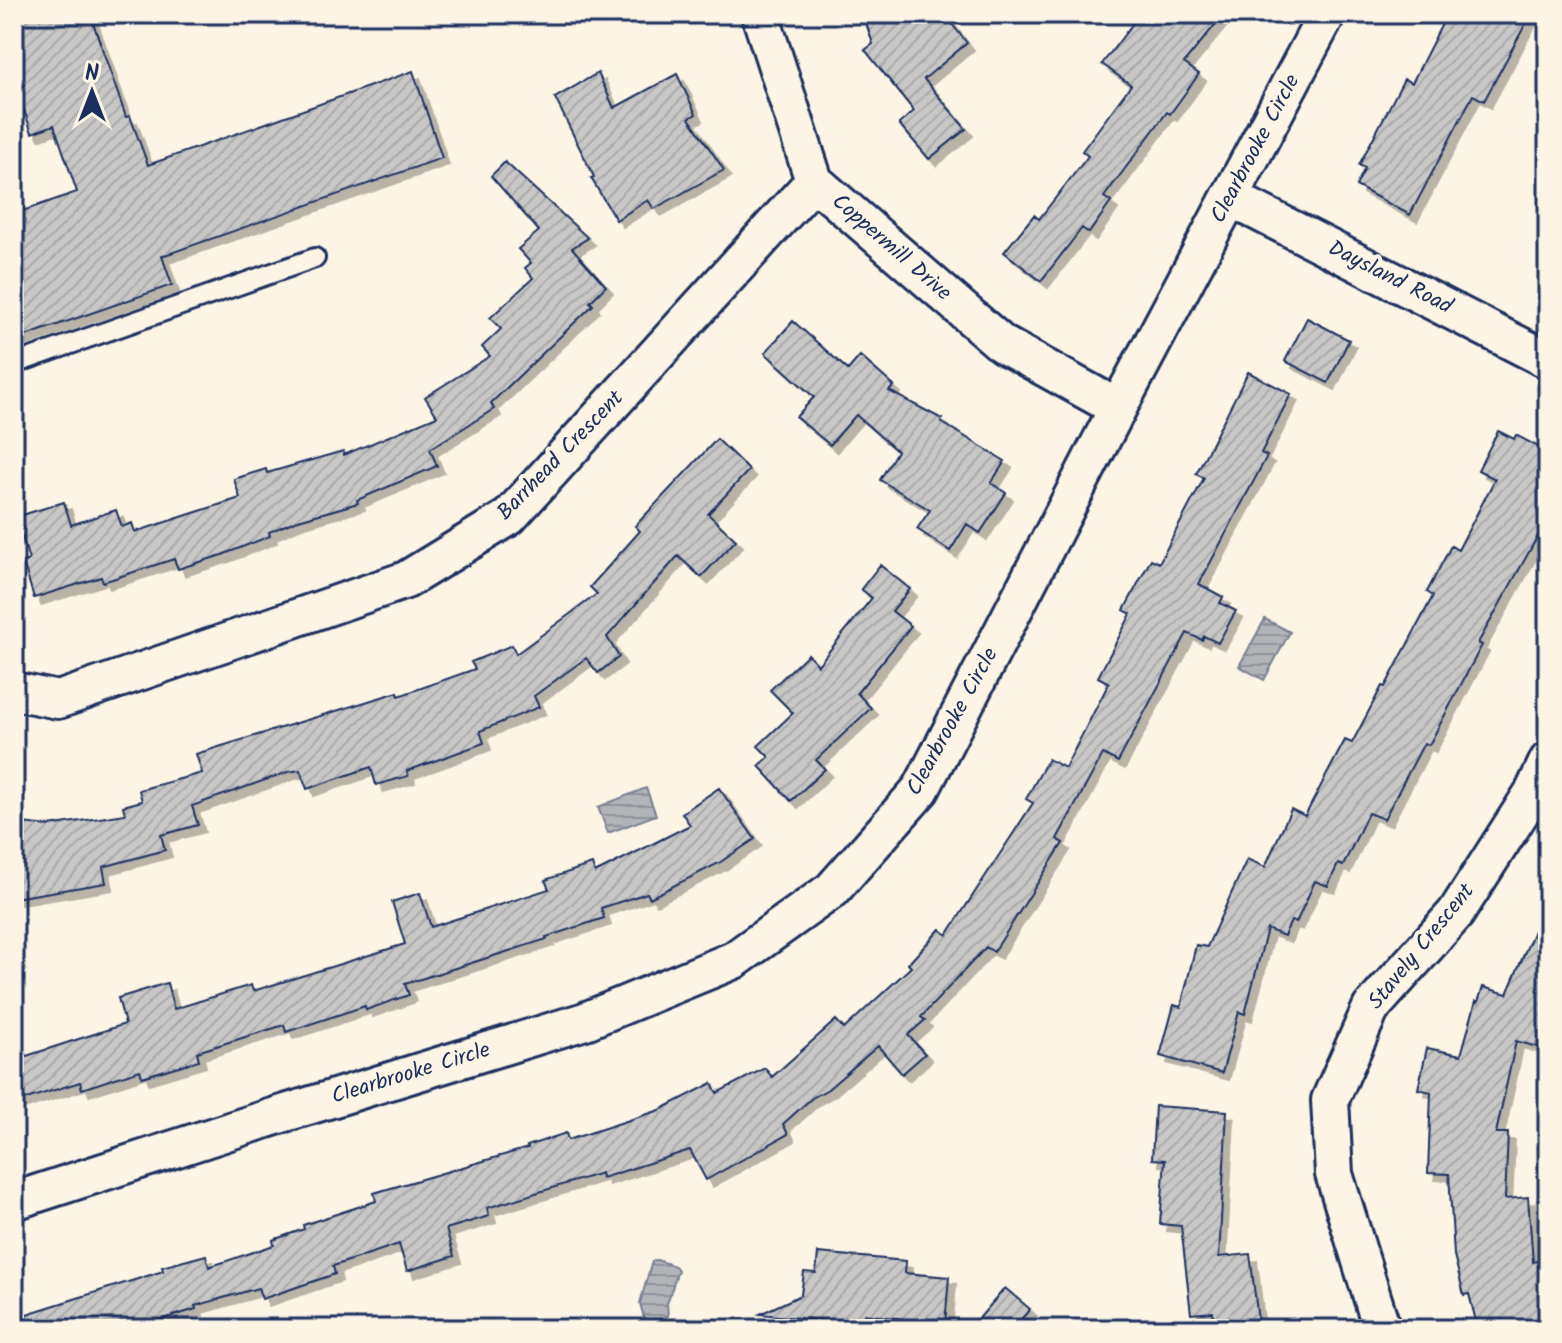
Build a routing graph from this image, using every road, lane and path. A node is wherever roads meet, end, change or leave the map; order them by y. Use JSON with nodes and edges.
{"nodes":[{"id":1,"x":760,"y":14,"type":"edge"},
{"id":2,"x":1327,"y":14,"type":"edge"},
{"id":3,"x":814,"y":181,"type":"junction"},
{"id":4,"x":1231,"y":198,"type":"junction"},
{"id":5,"x":315,"y":258,"type":"dead end"},
{"id":6,"x":1548,"y":360,"type":"edge"},
{"id":7,"x":14,"y":364,"type":"edge"},
{"id":8,"x":1118,"y":408,"type":"junction"},
{"id":9,"x":14,"y":691,"type":"edge"},
{"id":10,"x":1548,"y":761,"type":"edge"},
{"id":11,"x":14,"y":1201,"type":"edge"},
{"id":12,"x":1382,"y":1329,"type":"edge"}],
"edges":[{"from":1,"to":3,"type":"street","name":"Coppermill Drive"},
{"from":2,"to":4,"type":"street","name":"Clearbrooke Circle"},
{"from":3,"to":8,"type":"street","name":"Coppermill Drive"},
{"from":3,"to":9,"type":"street","name":"Barrhead Crescent"},
{"from":4,"to":6,"type":"street","name":"Daysland Road"},
{"from":4,"to":8,"type":"street","name":"Clearbrooke Circle"},
{"from":5,"to":7,"type":"lane"},
{"from":8,"to":11,"type":"street","name":"Clearbrooke Circle"},
{"from":10,"to":12,"type":"street","name":"Stavely Crescent"}]}
